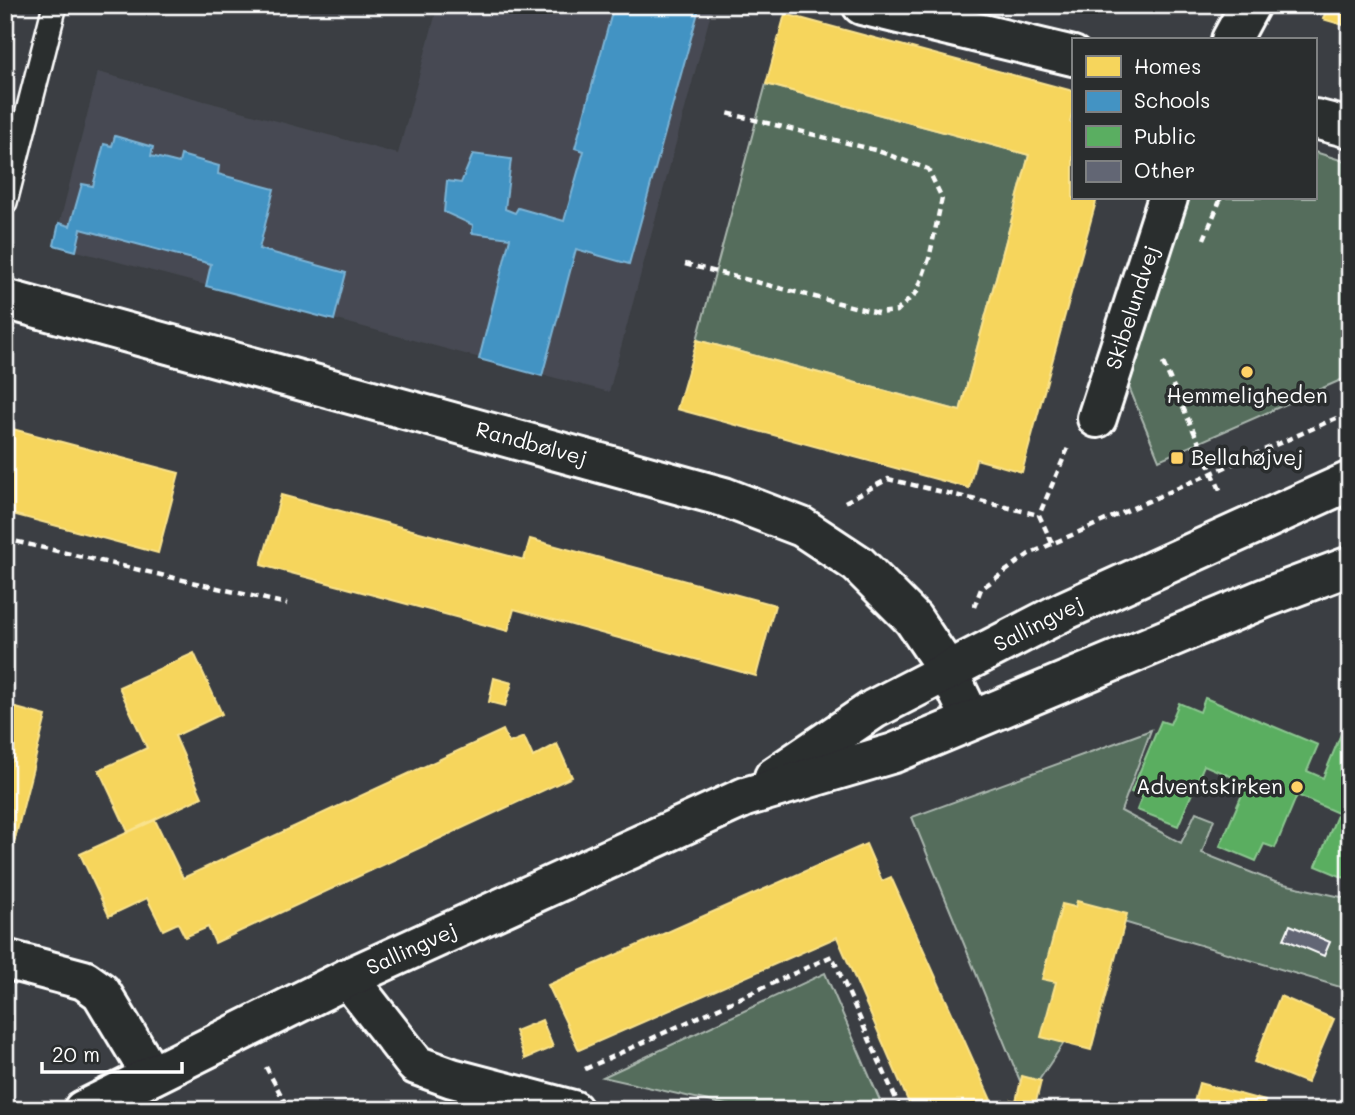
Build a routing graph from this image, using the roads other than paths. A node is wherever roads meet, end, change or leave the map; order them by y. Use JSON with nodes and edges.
{"nodes":[{"id":1,"x":55,"y":5,"type":"edge"},
{"id":2,"x":862,"y":5,"type":"edge"},
{"id":3,"x":1250,"y":5,"type":"edge"},
{"id":4,"x":1232,"y":38,"type":"edge"},
{"id":5,"x":1072,"y":57,"type":"edge"},
{"id":6,"x":1316,"y":119,"type":"edge"},
{"id":7,"x":1350,"y":128,"type":"edge"},
{"id":8,"x":1167,"y":200,"type":"edge"},
{"id":9,"x":5,"y":202,"type":"edge"},
{"id":10,"x":5,"y":299,"type":"edge"},
{"id":11,"x":1097,"y":418,"type":"road end"},
{"id":12,"x":1350,"y":481,"type":"edge"},
{"id":13,"x":1350,"y":548,"type":"edge"},
{"id":14,"x":1350,"y":566,"type":"edge"},
{"id":15,"x":1265,"y":598,"type":"junction"},
{"id":16,"x":948,"y":671,"type":"junction"},
{"id":17,"x":971,"y":719,"type":"junction"},
{"id":18,"x":745,"y":797,"type":"junction"},
{"id":19,"x":5,"y":959,"type":"edge"},
{"id":20,"x":348,"y":978,"type":"junction"},
{"id":21,"x":151,"y":1075,"type":"junction"},
{"id":22,"x":83,"y":1110,"type":"edge"},
{"id":23,"x":573,"y":1110,"type":"edge"}],
"edges":[{"from":1,"to":9,"type":"lane"},
{"from":2,"to":5,"type":"street"},
{"from":3,"to":4,"type":"street"},
{"from":6,"to":7,"type":"street"},
{"from":8,"to":11,"type":"street","name":"Skibelundvej"},
{"from":10,"to":16,"type":"street","name":"Randbølvej"},
{"from":12,"to":16,"type":"street","name":"Sallingvej"},
{"from":13,"to":15,"type":"street"},
{"from":14,"to":15,"type":"street","name":"Sallingvej"},
{"from":15,"to":17,"type":"street","name":"Sallingvej"},
{"from":16,"to":17,"type":"street","name":"Randbølvej"},
{"from":16,"to":18,"type":"street","name":"Sallingvej"},
{"from":17,"to":18,"type":"street","name":"Sallingvej"},
{"from":18,"to":20,"type":"street","name":"Sallingvej"},
{"from":19,"to":21,"type":"street"},
{"from":20,"to":21,"type":"street","name":"Sallingvej"},
{"from":20,"to":23,"type":"street"},
{"from":21,"to":22,"type":"street","name":"Sallingvej"}]}
